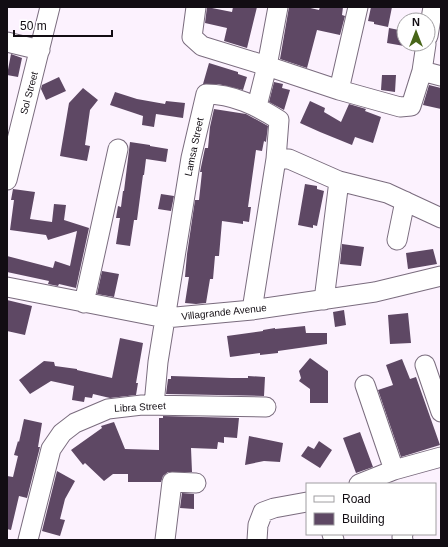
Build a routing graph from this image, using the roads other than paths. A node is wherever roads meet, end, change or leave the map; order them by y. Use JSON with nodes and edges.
{"nodes":[{"id":1,"x":50,"y":7,"type":"edge"},
{"id":2,"x":196,"y":7,"type":"edge"},
{"id":3,"x":278,"y":7,"type":"edge"},
{"id":4,"x":358,"y":7,"type":"edge"},
{"id":5,"x":7,"y":42,"type":"edge"},
{"id":6,"x":40,"y":50,"type":"junction"},
{"id":7,"x":425,"y":52,"type":"edge"},
{"id":8,"x":267,"y":66,"type":"junction"},
{"id":9,"x":422,"y":71,"type":"junction"},
{"id":10,"x":441,"y":76,"type":"edge"},
{"id":11,"x":339,"y":90,"type":"junction"},
{"id":12,"x":257,"y":106,"type":"junction"},
{"id":13,"x":118,"y":149,"type":"dead end"},
{"id":14,"x":276,"y":159,"type":"junction"},
{"id":15,"x":7,"y":180,"type":"edge"},
{"id":16,"x":339,"y":181,"type":"junction"},
{"id":17,"x":405,"y":201,"type":"junction"},
{"id":18,"x":441,"y":218,"type":"edge"},
{"id":19,"x":397,"y":240,"type":"dead end"},
{"id":20,"x":441,"y":276,"type":"edge"},
{"id":21,"x":7,"y":286,"type":"edge"},
{"id":22,"x":324,"y":300,"type":"junction"},
{"id":23,"x":84,"y":303,"type":"junction"},
{"id":24,"x":252,"y":310,"type":"junction"},
{"id":25,"x":165,"y":318,"type":"junction"},
{"id":26,"x":425,"y":364,"type":"dead end"},
{"id":27,"x":365,"y":385,"type":"dead end"},
{"id":28,"x":154,"y":404,"type":"junction"},
{"id":29,"x":266,"y":407,"type":"dead end"},
{"id":30,"x":441,"y":412,"type":"edge"},
{"id":31,"x":441,"y":457,"type":"edge"},
{"id":32,"x":391,"y":475,"type":"edge"},
{"id":33,"x":196,"y":482,"type":"dead end"},
{"id":34,"x":363,"y":483,"type":"edge"},
{"id":35,"x":306,"y":502,"type":"edge"},
{"id":36,"x":28,"y":540,"type":"edge"},
{"id":37,"x":164,"y":540,"type":"edge"},
{"id":38,"x":257,"y":540,"type":"edge"}],
"edges":[{"from":1,"to":6,"type":"street","name":"Sol Street"},
{"from":2,"to":8,"type":"street"},
{"from":3,"to":8,"type":"street"},
{"from":4,"to":11,"type":"street"},
{"from":5,"to":6,"type":"street"},
{"from":6,"to":15,"type":"street","name":"Sol Street"},
{"from":7,"to":9,"type":"street"},
{"from":8,"to":11,"type":"street"},
{"from":8,"to":12,"type":"street"},
{"from":9,"to":10,"type":"street"},
{"from":9,"to":11,"type":"street"},
{"from":12,"to":14,"type":"street","name":"Lamsa Street"},
{"from":12,"to":25,"type":"street","name":"Lamsa Street"},
{"from":13,"to":23,"type":"street"},
{"from":14,"to":16,"type":"street"},
{"from":14,"to":24,"type":"street"},
{"from":16,"to":17,"type":"street"},
{"from":16,"to":22,"type":"street"},
{"from":17,"to":18,"type":"street"},
{"from":17,"to":19,"type":"street"},
{"from":20,"to":22,"type":"street","name":"Villagrande Avenue"},
{"from":21,"to":23,"type":"street","name":"Villagrande Avenue"},
{"from":22,"to":24,"type":"street","name":"Villagrande Avenue"},
{"from":23,"to":25,"type":"street","name":"Villagrande Avenue"},
{"from":24,"to":25,"type":"street","name":"Villagrande Avenue"},
{"from":25,"to":28,"type":"street"},
{"from":26,"to":30,"type":"street"},
{"from":27,"to":32,"type":"street"},
{"from":28,"to":29,"type":"street","name":"Libra Street"},
{"from":28,"to":36,"type":"street","name":"Libra Street"},
{"from":31,"to":32,"type":"street"},
{"from":32,"to":34,"type":"street"},
{"from":33,"to":37,"type":"street"},
{"from":35,"to":38,"type":"street"}]}
